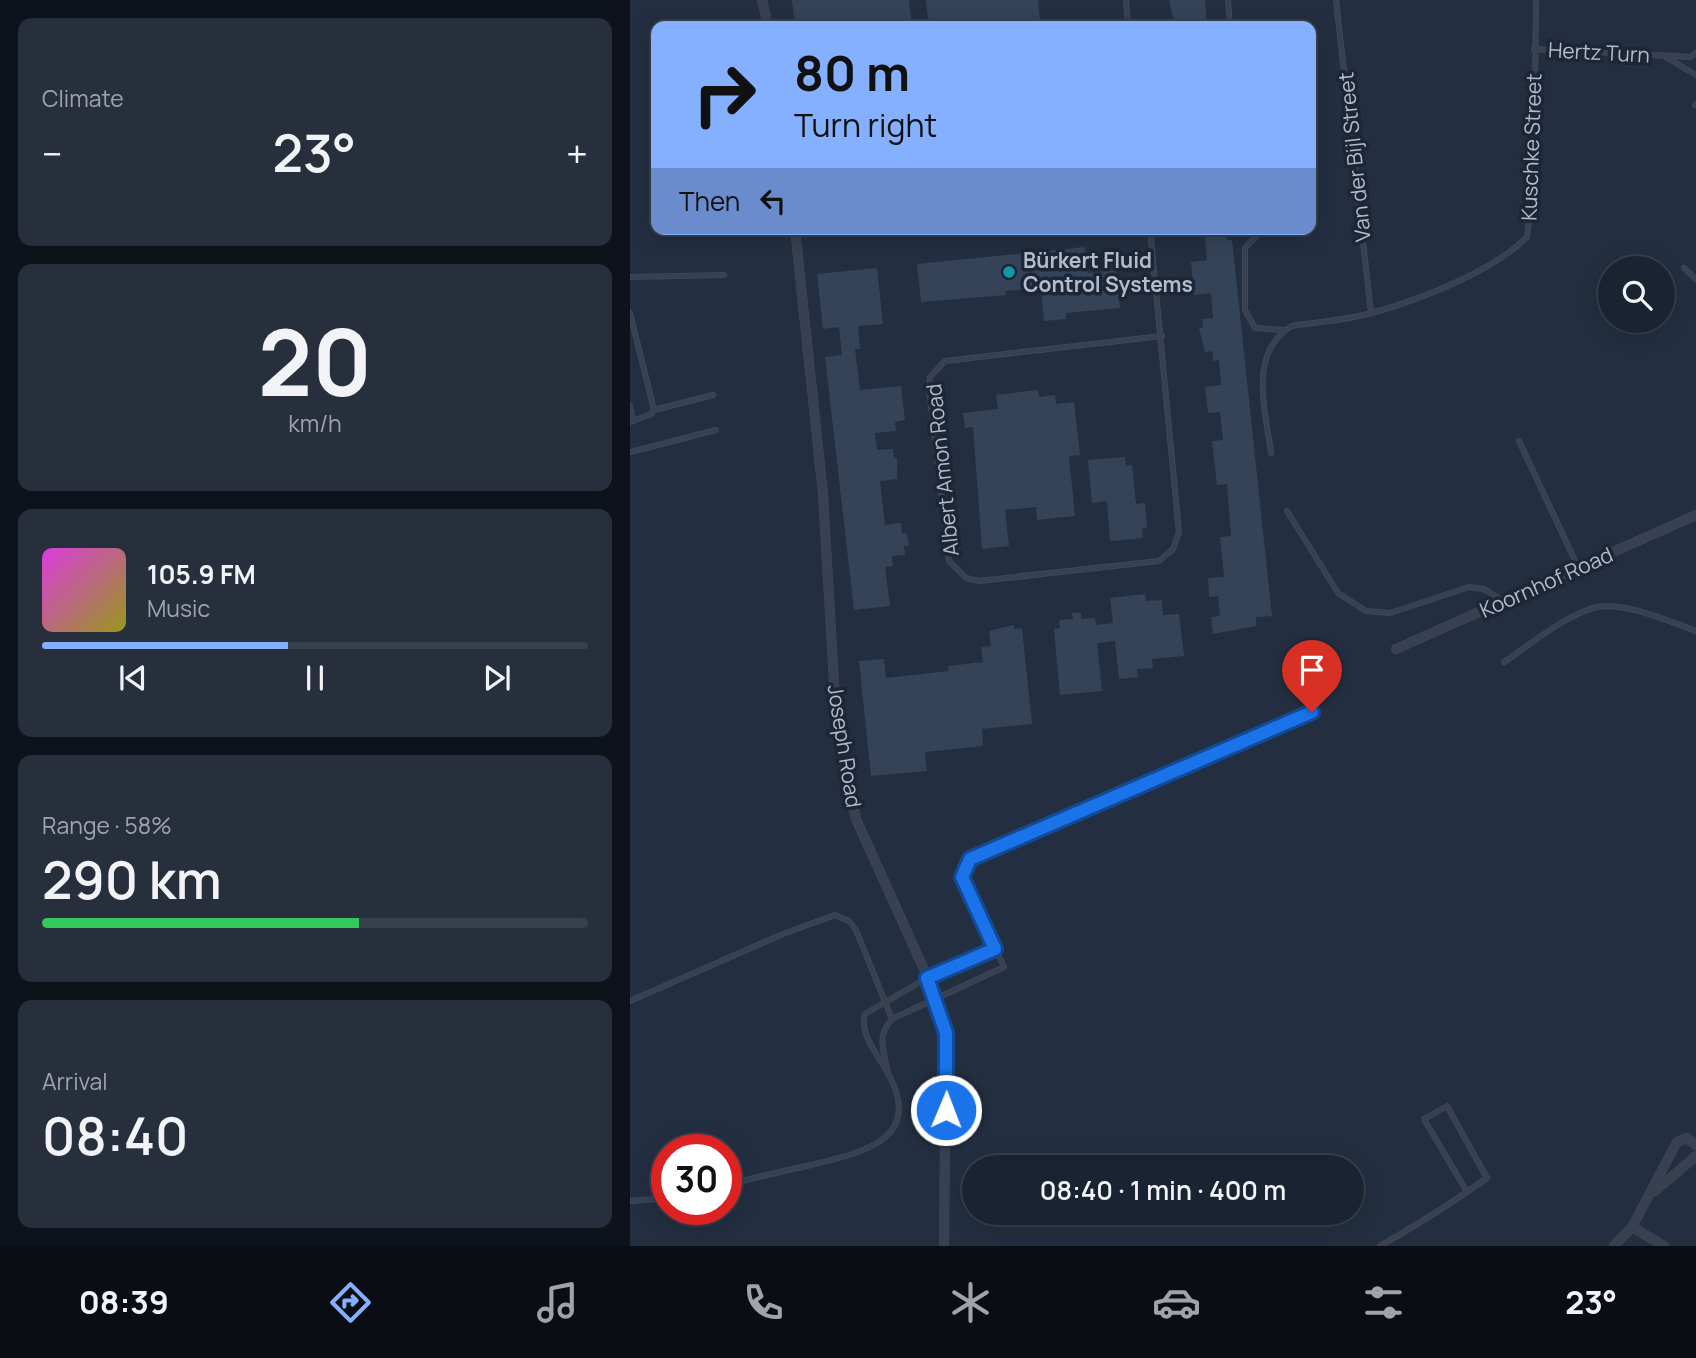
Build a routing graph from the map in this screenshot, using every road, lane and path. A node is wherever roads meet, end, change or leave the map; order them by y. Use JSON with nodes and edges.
{"nodes":[{"id":1,"x":762,"y":0,"type":"edge"},
{"id":2,"x":1126,"y":0,"type":"edge"},
{"id":3,"x":1228,"y":0,"type":"edge"},
{"id":4,"x":1336,"y":0,"type":"edge"},
{"id":5,"x":1536,"y":0,"type":"edge"},
{"id":6,"x":767,"y":21,"type":"edge"},
{"id":7,"x":1128,"y":21,"type":"edge"},
{"id":8,"x":1230,"y":21,"type":"edge"},
{"id":9,"x":1534,"y":49,"type":"junction"},
{"id":10,"x":1696,"y":53,"type":"edge"},
{"id":11,"x":1663,"y":56,"type":"junction"},
{"id":12,"x":1696,"y":75,"type":"edge"},
{"id":13,"x":796,"y":235,"type":"edge"},
{"id":14,"x":1151,"y":235,"type":"edge"},
{"id":15,"x":1258,"y":235,"type":"dead end"},
{"id":16,"x":1684,"y":268,"type":"dead end"},
{"id":17,"x":724,"y":275,"type":"dead end"},
{"id":18,"x":630,"y":278,"type":"edge"},
{"id":19,"x":1696,"y":279,"type":"edge"},
{"id":20,"x":630,"y":313,"type":"edge"},
{"id":21,"x":1371,"y":313,"type":"junction"},
{"id":22,"x":1285,"y":330,"type":"junction"},
{"id":23,"x":1161,"y":336,"type":"junction"},
{"id":24,"x":713,"y":394,"type":"dead end"},
{"id":25,"x":630,"y":406,"type":"edge"},
{"id":26,"x":654,"y":410,"type":"junction"},
{"id":27,"x":631,"y":422,"type":"edge"},
{"id":28,"x":716,"y":430,"type":"dead end"},
{"id":29,"x":1519,"y":441,"type":"dead end"},
{"id":30,"x":630,"y":452,"type":"edge"},
{"id":31,"x":1271,"y":453,"type":"dead end"},
{"id":32,"x":1287,"y":511,"type":"dead end"},
{"id":33,"x":1696,"y":515,"type":"edge"},
{"id":34,"x":1579,"y":567,"type":"junction"},
{"id":35,"x":1503,"y":601,"type":"junction"},
{"id":36,"x":1696,"y":631,"type":"edge"},
{"id":37,"x":1396,"y":649,"type":"dead end"},
{"id":38,"x":1504,"y":662,"type":"dead end"},
{"id":39,"x":1312,"y":712,"type":"dead end"},
{"id":40,"x":995,"y":949,"type":"junction"},
{"id":41,"x":927,"y":978,"type":"junction"},
{"id":42,"x":936,"y":996,"type":"junction"},
{"id":43,"x":630,"y":1001,"type":"edge"},
{"id":44,"x":883,"y":1002,"type":"junction"},
{"id":45,"x":892,"y":1018,"type":"junction"},
{"id":46,"x":888,"y":1073,"type":"junction"},
{"id":47,"x":1696,"y":1145,"type":"edge"},
{"id":48,"x":1696,"y":1156,"type":"edge"},
{"id":49,"x":742,"y":1181,"type":"edge"},
{"id":50,"x":1466,"y":1192,"type":"junction"},
{"id":51,"x":1651,"y":1194,"type":"junction"},
{"id":52,"x":651,"y":1199,"type":"edge"},
{"id":53,"x":630,"y":1201,"type":"edge"},
{"id":54,"x":1632,"y":1227,"type":"junction"},
{"id":55,"x":1661,"y":1245,"type":"edge"},
{"id":56,"x":944,"y":1246,"type":"edge"},
{"id":57,"x":1380,"y":1246,"type":"edge"},
{"id":58,"x":1614,"y":1246,"type":"edge"}],
"edges":[{"from":1,"to":6,"type":"street"},
{"from":2,"to":7,"type":"lane"},
{"from":3,"to":8,"type":"lane"},
{"from":4,"to":21,"type":"lane","name":"Van der Bijl Street"},
{"from":5,"to":9,"type":"lane","name":"Kuschke Street"},
{"from":9,"to":11,"type":"lane","name":"Hertz Turn"},
{"from":9,"to":21,"type":"lane","name":"Kuschke Street"},
{"from":10,"to":11,"type":"lane","name":"Hertz Turn"},
{"from":11,"to":12,"type":"lane"},
{"from":13,"to":41,"type":"street","name":"Joseph Road"},
{"from":14,"to":23,"type":"lane","name":"Albert Amon Road"},
{"from":15,"to":22,"type":"lane"},
{"from":16,"to":19,"type":"lane"},
{"from":17,"to":18,"type":"lane"},
{"from":20,"to":26,"type":"lane"},
{"from":21,"to":22,"type":"lane","name":"Kuschke Street"},
{"from":22,"to":31,"type":"lane"},
{"from":23,"to":23,"type":"lane","name":"Albert Amon Road"},
{"from":24,"to":26,"type":"lane"},
{"from":25,"to":27,"type":"lane"},
{"from":26,"to":27,"type":"lane"},
{"from":28,"to":30,"type":"lane"},
{"from":29,"to":34,"type":"lane"},
{"from":32,"to":35,"type":"lane"},
{"from":33,"to":34,"type":"street","name":"Koornhof Road"},
{"from":34,"to":35,"type":"street","name":"Koornhof Road"},
{"from":35,"to":37,"type":"street","name":"Koornhof Road"},
{"from":36,"to":38,"type":"lane"},
{"from":39,"to":40,"type":"lane"},
{"from":40,"to":41,"type":"lane"},
{"from":40,"to":42,"type":"lane"},
{"from":41,"to":42,"type":"street","name":"Joseph Road"},
{"from":41,"to":44,"type":"lane"},
{"from":42,"to":45,"type":"lane"},
{"from":42,"to":56,"type":"street","name":"Joseph Road"},
{"from":43,"to":44,"type":"lane"},
{"from":44,"to":45,"type":"lane"},
{"from":44,"to":46,"type":"lane"},
{"from":45,"to":46,"type":"lane"},
{"from":46,"to":49,"type":"lane"},
{"from":47,"to":51,"type":"street"},
{"from":48,"to":51,"type":"street"},
{"from":50,"to":50,"type":"lane"},
{"from":50,"to":57,"type":"lane"},
{"from":51,"to":54,"type":"street"},
{"from":52,"to":53,"type":"lane"},
{"from":54,"to":55,"type":"street"},
{"from":54,"to":58,"type":"street"}]}
